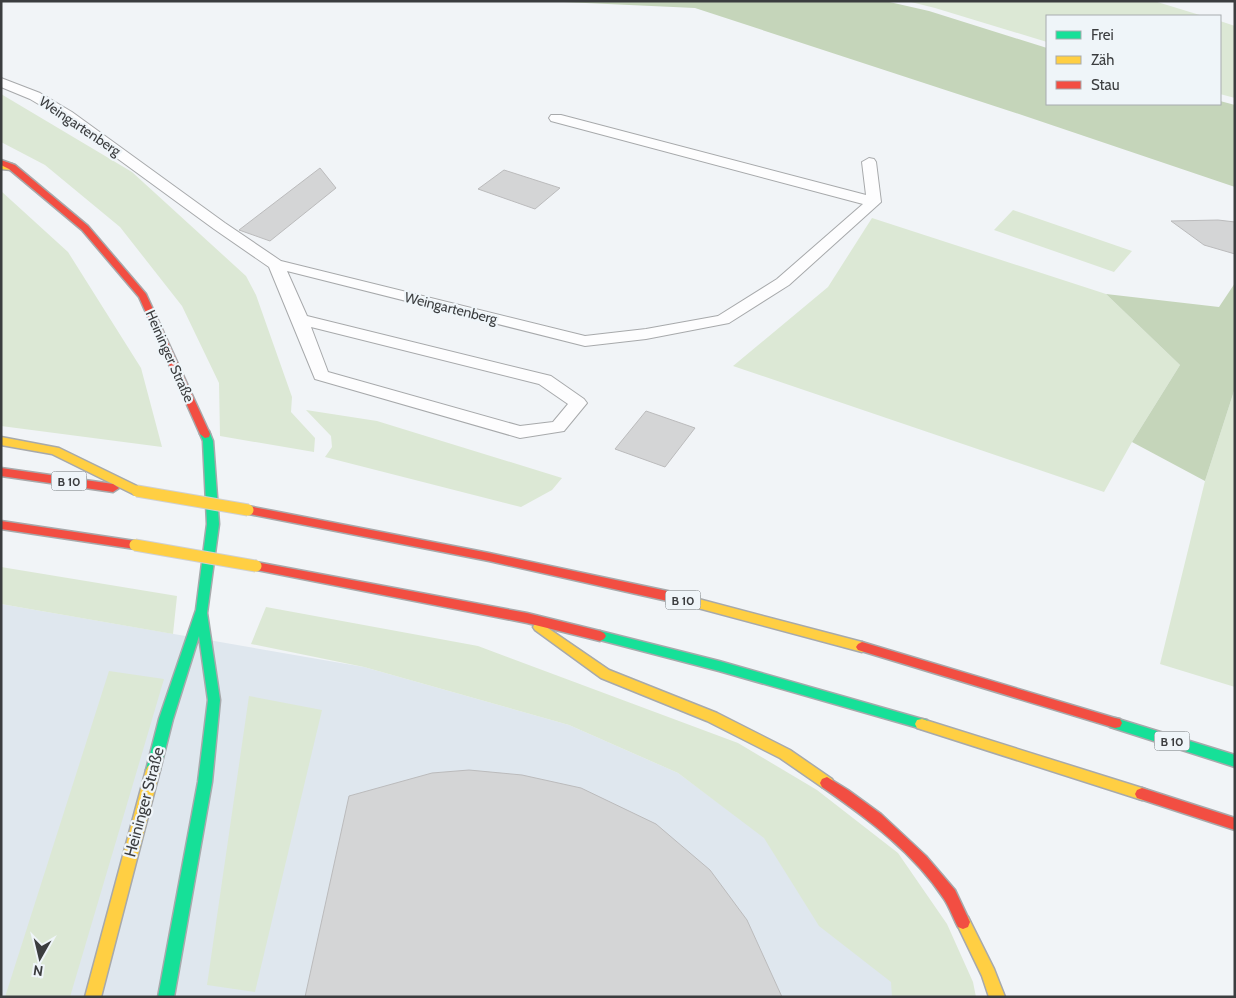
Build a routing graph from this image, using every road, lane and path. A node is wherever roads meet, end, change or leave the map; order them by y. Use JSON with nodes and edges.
{"nodes":[{"id":1,"x":1,"y":82,"type":"edge"},
{"id":2,"x":556,"y":118,"type":"dead end"},
{"id":3,"x":869,"y":162,"type":"dead end"},
{"id":4,"x":5,"y":165,"type":"edge"},
{"id":5,"x":874,"y":202,"type":"junction"},
{"id":6,"x":276,"y":264,"type":"junction"},
{"id":7,"x":300,"y":319,"type":"junction"},
{"id":8,"x":1,"y":441,"type":"edge"},
{"id":9,"x":1,"y":472,"type":"edge"},
{"id":10,"x":136,"y":491,"type":"junction"},
{"id":11,"x":1,"y":525,"type":"edge"},
{"id":12,"x":202,"y":610,"type":"junction"},
{"id":13,"x":527,"y":618,"type":"junction"},
{"id":14,"x":1235,"y":761,"type":"edge"},
{"id":15,"x":1235,"y":824,"type":"edge"},
{"id":16,"x":94,"y":997,"type":"edge"},
{"id":17,"x":166,"y":997,"type":"edge"},
{"id":18,"x":997,"y":997,"type":"edge"}],
"edges":[{"from":1,"to":6,"type":"lane","name":"Weingartenberg"},
{"from":2,"to":5,"type":"lane"},
{"from":3,"to":5,"type":"lane"},
{"from":4,"to":12,"type":"main road","name":"Heininger Straße"},
{"from":5,"to":6,"type":"lane","name":"Weingartenberg"},
{"from":6,"to":7,"type":"lane"},
{"from":7,"to":7,"type":"lane"},
{"from":8,"to":10,"type":"main road"},
{"from":9,"to":10,"type":"main road","number":"B 10"},
{"from":10,"to":14,"type":"main road","number":"B 10","bridge":true},
{"from":11,"to":13,"type":"main road","bridge":true},
{"from":12,"to":16,"type":"main road","name":"Heininger Straße"},
{"from":12,"to":17,"type":"main road","name":"Heininger Straße"},
{"from":13,"to":15,"type":"main road"},
{"from":13,"to":18,"type":"main road"}]}
